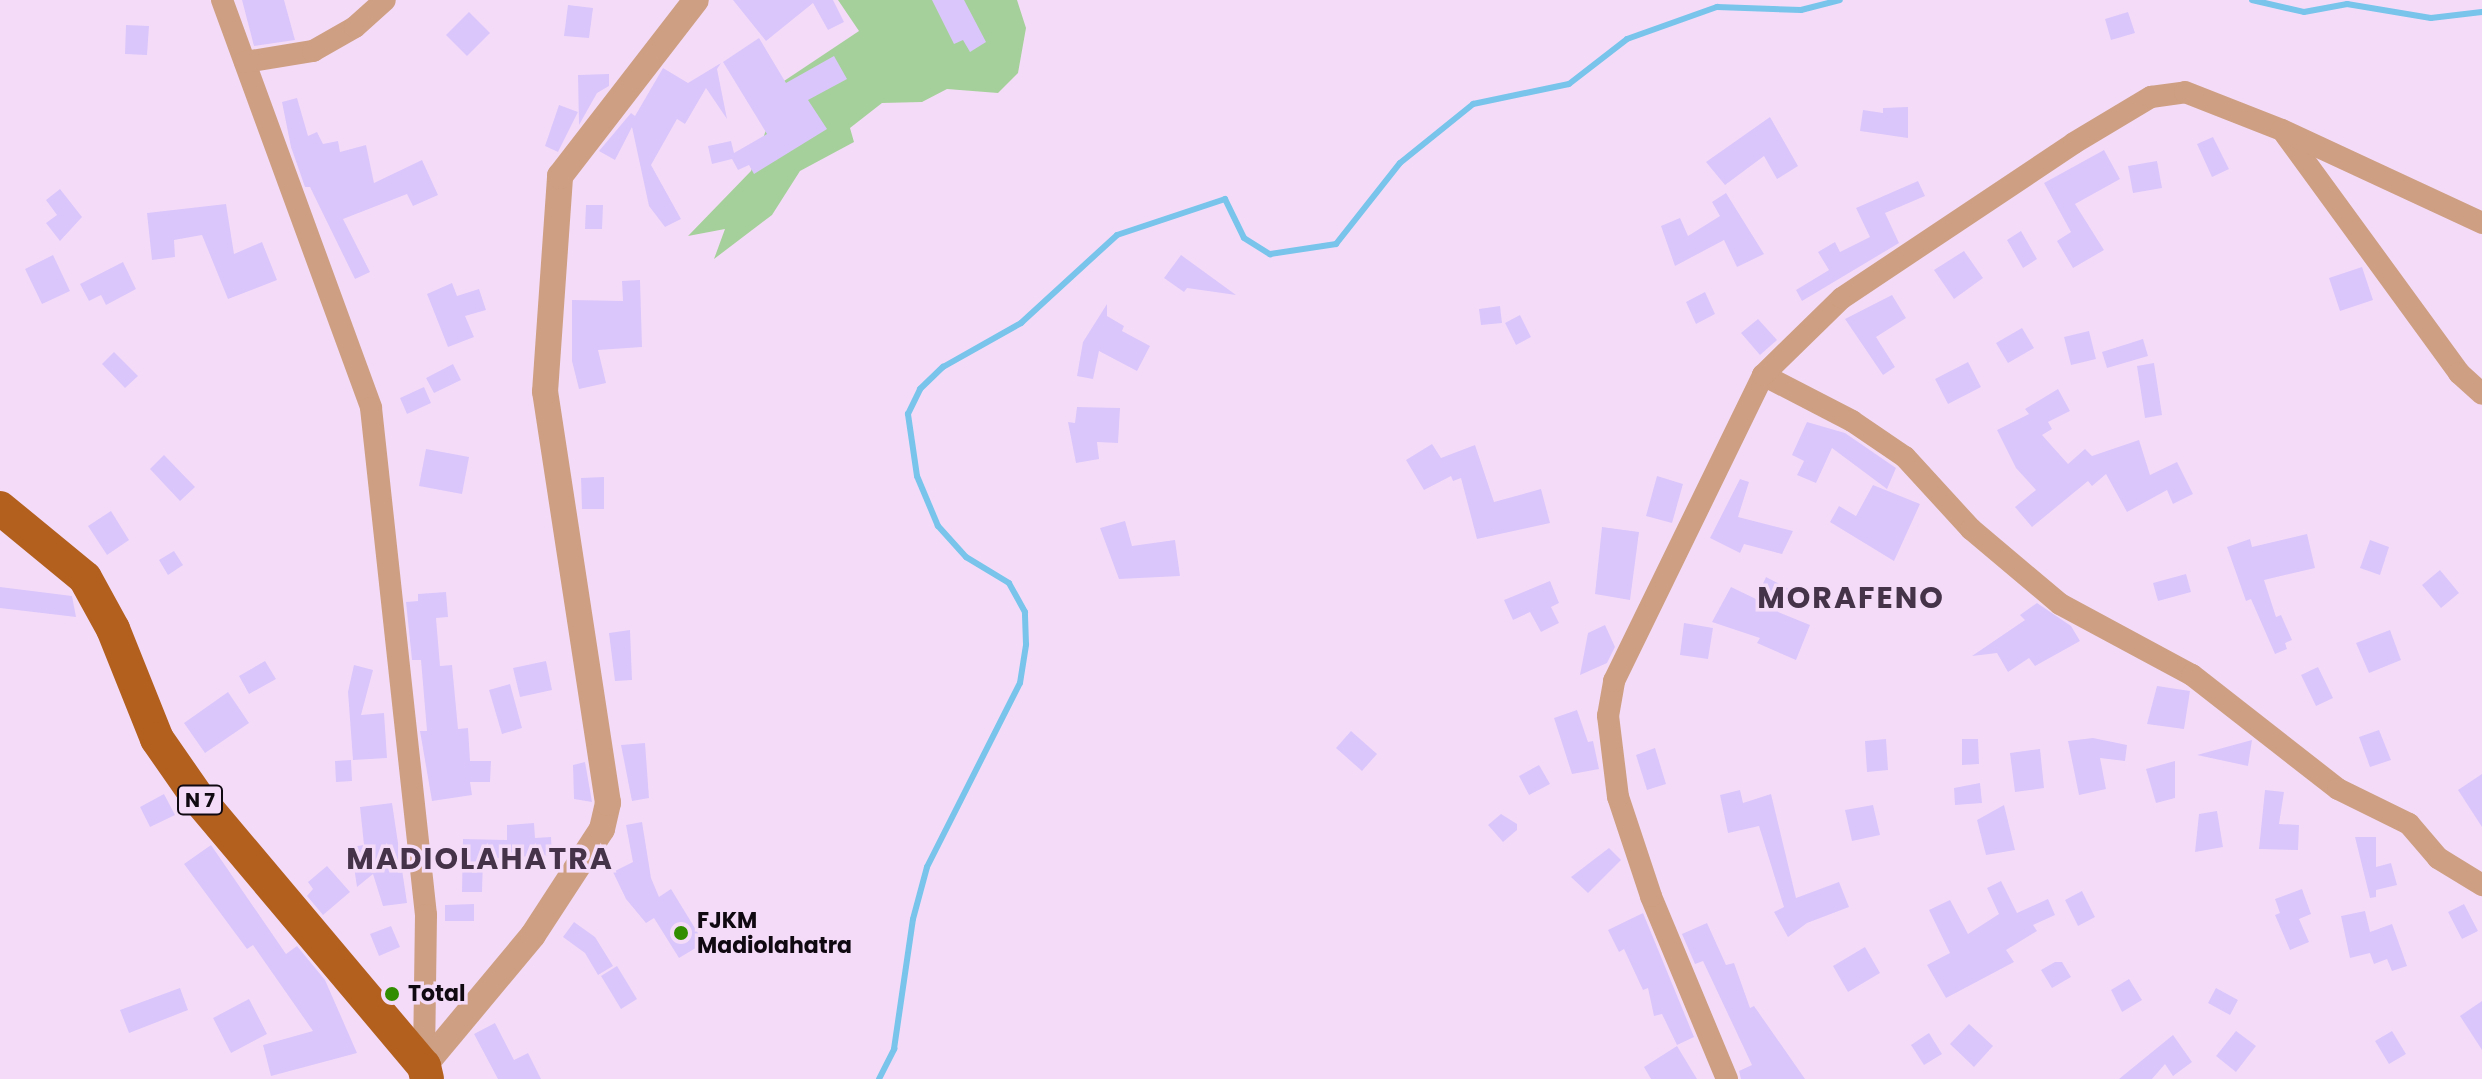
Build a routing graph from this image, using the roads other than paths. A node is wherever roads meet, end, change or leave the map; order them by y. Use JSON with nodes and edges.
{"nodes":[{"id":1,"x":222,"y":0,"type":"edge"},
{"id":2,"x":385,"y":0,"type":"edge"},
{"id":3,"x":696,"y":0,"type":"edge"},
{"id":4,"x":245,"y":62,"type":"junction"},
{"id":5,"x":2282,"y":130,"type":"junction"},
{"id":6,"x":2482,"y":223,"type":"edge"},
{"id":7,"x":1763,"y":375,"type":"junction"},
{"id":8,"x":2482,"y":394,"type":"edge"},
{"id":9,"x":0,"y":508,"type":"edge"},
{"id":10,"x":2482,"y":885,"type":"edge"},
{"id":11,"x":425,"y":1073,"type":"edge"},
{"id":12,"x":1727,"y":1079,"type":"edge"}],
"edges":[{"from":1,"to":4,"type":"street"},
{"from":2,"to":4,"type":"street"},
{"from":3,"to":11,"type":"street"},
{"from":4,"to":11,"type":"street"},
{"from":5,"to":6,"type":"street"},
{"from":5,"to":7,"type":"street"},
{"from":5,"to":8,"type":"street"},
{"from":7,"to":10,"type":"street"},
{"from":7,"to":12,"type":"street"},
{"from":9,"to":11,"type":"main road","number":"N 7"}]}
